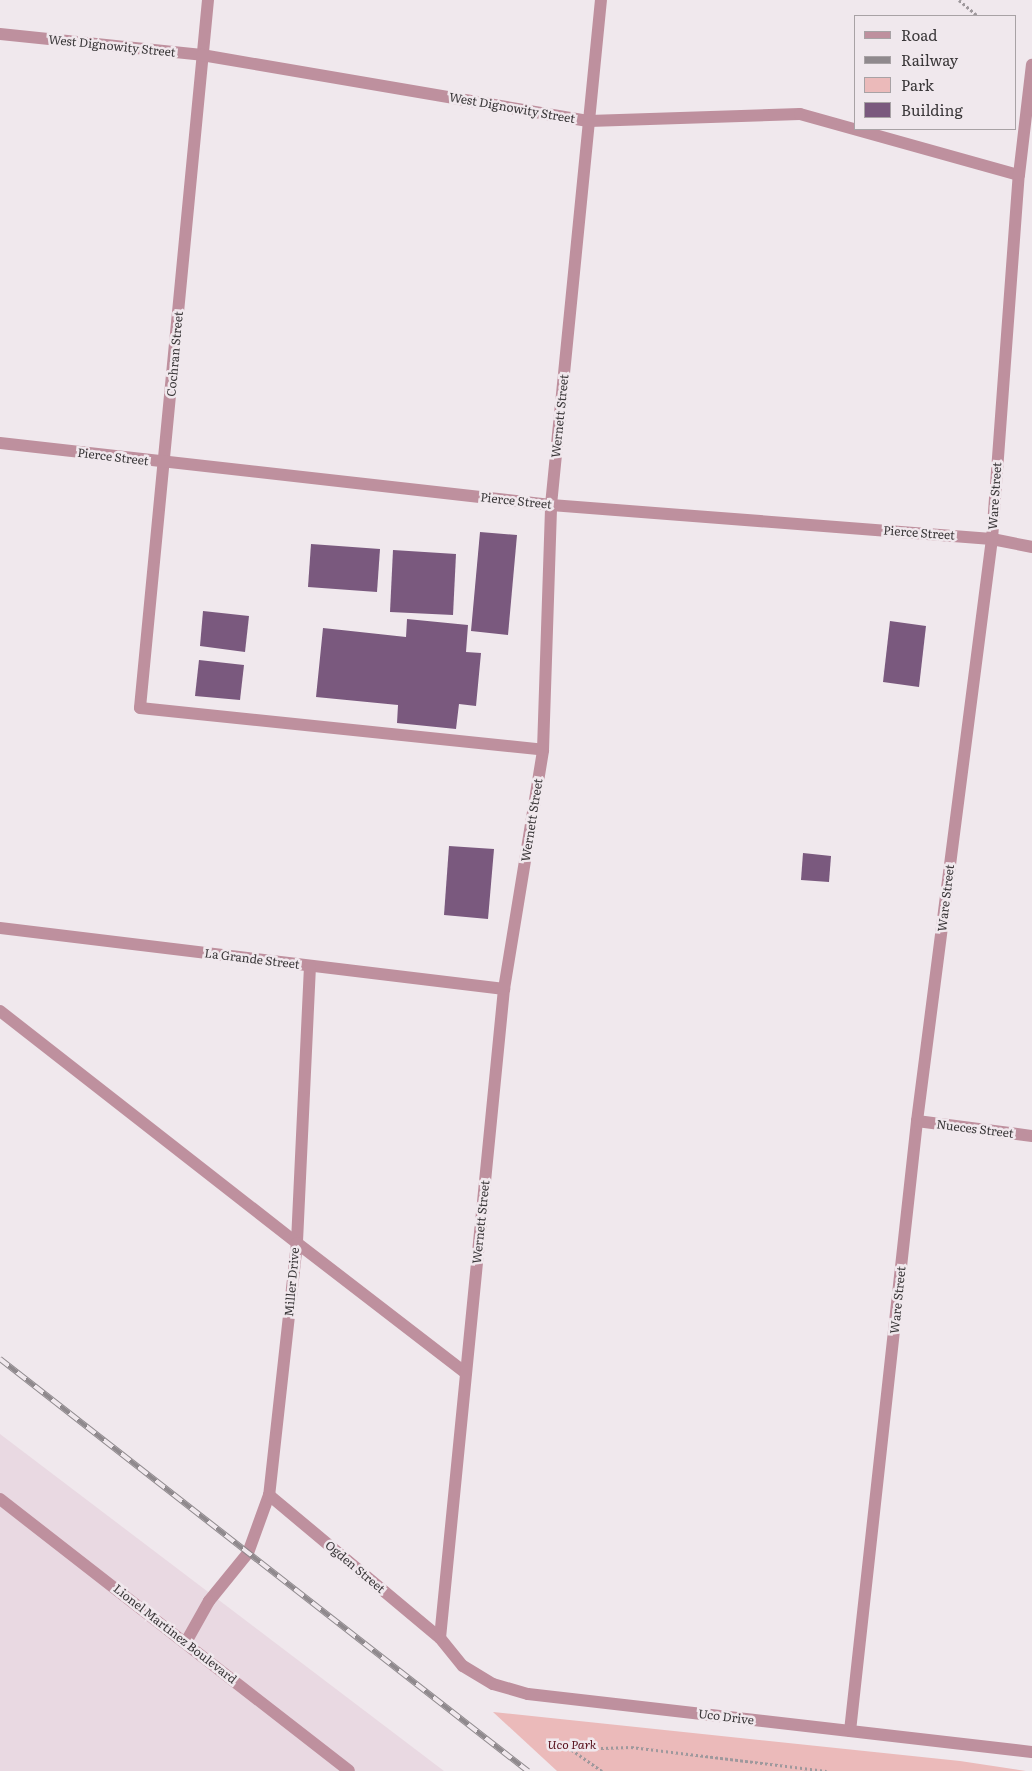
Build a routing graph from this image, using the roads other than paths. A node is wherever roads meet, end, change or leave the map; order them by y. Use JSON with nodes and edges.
{"nodes":[{"id":1,"x":208,"y":0,"type":"edge"},
{"id":2,"x":601,"y":0,"type":"edge"},
{"id":3,"x":0,"y":34,"type":"edge"},
{"id":4,"x":202,"y":55,"type":"junction"},
{"id":5,"x":1032,"y":65,"type":"edge"},
{"id":6,"x":589,"y":122,"type":"junction"},
{"id":7,"x":854,"y":129,"type":"edge"},
{"id":8,"x":858,"y":130,"type":"edge"},
{"id":9,"x":1020,"y":175,"type":"junction"},
{"id":10,"x":0,"y":443,"type":"edge"},
{"id":11,"x":165,"y":463,"type":"junction"},
{"id":12,"x":551,"y":504,"type":"junction"},
{"id":13,"x":992,"y":538,"type":"junction"},
{"id":14,"x":1032,"y":548,"type":"edge"},
{"id":15,"x":543,"y":750,"type":"junction"},
{"id":16,"x":0,"y":928,"type":"edge"},
{"id":17,"x":310,"y":966,"type":"junction"},
{"id":18,"x":504,"y":989,"type":"junction"},
{"id":19,"x":0,"y":1011,"type":"edge"},
{"id":20,"x":917,"y":1121,"type":"junction"},
{"id":21,"x":1032,"y":1136,"type":"edge"},
{"id":22,"x":297,"y":1243,"type":"junction"},
{"id":23,"x":466,"y":1374,"type":"junction"},
{"id":24,"x":269,"y":1495,"type":"junction"},
{"id":25,"x":0,"y":1499,"type":"edge"},
{"id":26,"x":440,"y":1638,"type":"junction"},
{"id":27,"x":186,"y":1642,"type":"junction"},
{"id":28,"x":850,"y":1731,"type":"junction"},
{"id":29,"x":1032,"y":1752,"type":"edge"},
{"id":30,"x":349,"y":1771,"type":"edge"}],
"edges":[{"from":1,"to":4,"type":"street","name":"Cochran Street"},
{"from":2,"to":6,"type":"street","name":"Wernett Street"},
{"from":3,"to":4,"type":"street","name":"West Dignowity Street"},
{"from":4,"to":6,"type":"street","name":"West Dignowity Street"},
{"from":4,"to":11,"type":"street","name":"Cochran Street"},
{"from":5,"to":9,"type":"street","name":"Ware Street"},
{"from":6,"to":7,"type":"street","name":"West Dignowity Street"},
{"from":6,"to":12,"type":"street","name":"Wernett Street"},
{"from":8,"to":9,"type":"street","name":"West Dignowity Street"},
{"from":9,"to":13,"type":"street","name":"Ware Street"},
{"from":10,"to":11,"type":"street","name":"Pierce Street"},
{"from":11,"to":12,"type":"street","name":"Pierce Street"},
{"from":11,"to":15,"type":"street","name":"Cochran Street"},
{"from":12,"to":13,"type":"street","name":"Pierce Street"},
{"from":12,"to":15,"type":"street","name":"Wernett Street"},
{"from":13,"to":14,"type":"street","name":"Pierce Street"},
{"from":13,"to":20,"type":"street","name":"Ware Street"},
{"from":15,"to":18,"type":"street","name":"Wernett Street"},
{"from":16,"to":17,"type":"street","name":"La Grande Street"},
{"from":17,"to":18,"type":"street","name":"La Grande Street"},
{"from":17,"to":22,"type":"street"},
{"from":18,"to":23,"type":"street","name":"Wernett Street"},
{"from":19,"to":22,"type":"street","name":"Miller Drive"},
{"from":20,"to":21,"type":"street","name":"Nueces Street"},
{"from":20,"to":28,"type":"street","name":"Ware Street"},
{"from":22,"to":23,"type":"street"},
{"from":22,"to":24,"type":"street","name":"Miller Drive"},
{"from":23,"to":26,"type":"street","name":"Wernett Street"},
{"from":24,"to":26,"type":"street","name":"Ogden Street"},
{"from":24,"to":27,"type":"street","name":"Miller Drive"},
{"from":25,"to":27,"type":"street","name":"Lionel Martinez Boulevard"},
{"from":26,"to":28,"type":"street","name":"Uco Drive"},
{"from":27,"to":30,"type":"street","name":"Lionel Martinez Boulevard"},
{"from":28,"to":29,"type":"street","name":"Uco Drive"}]}
